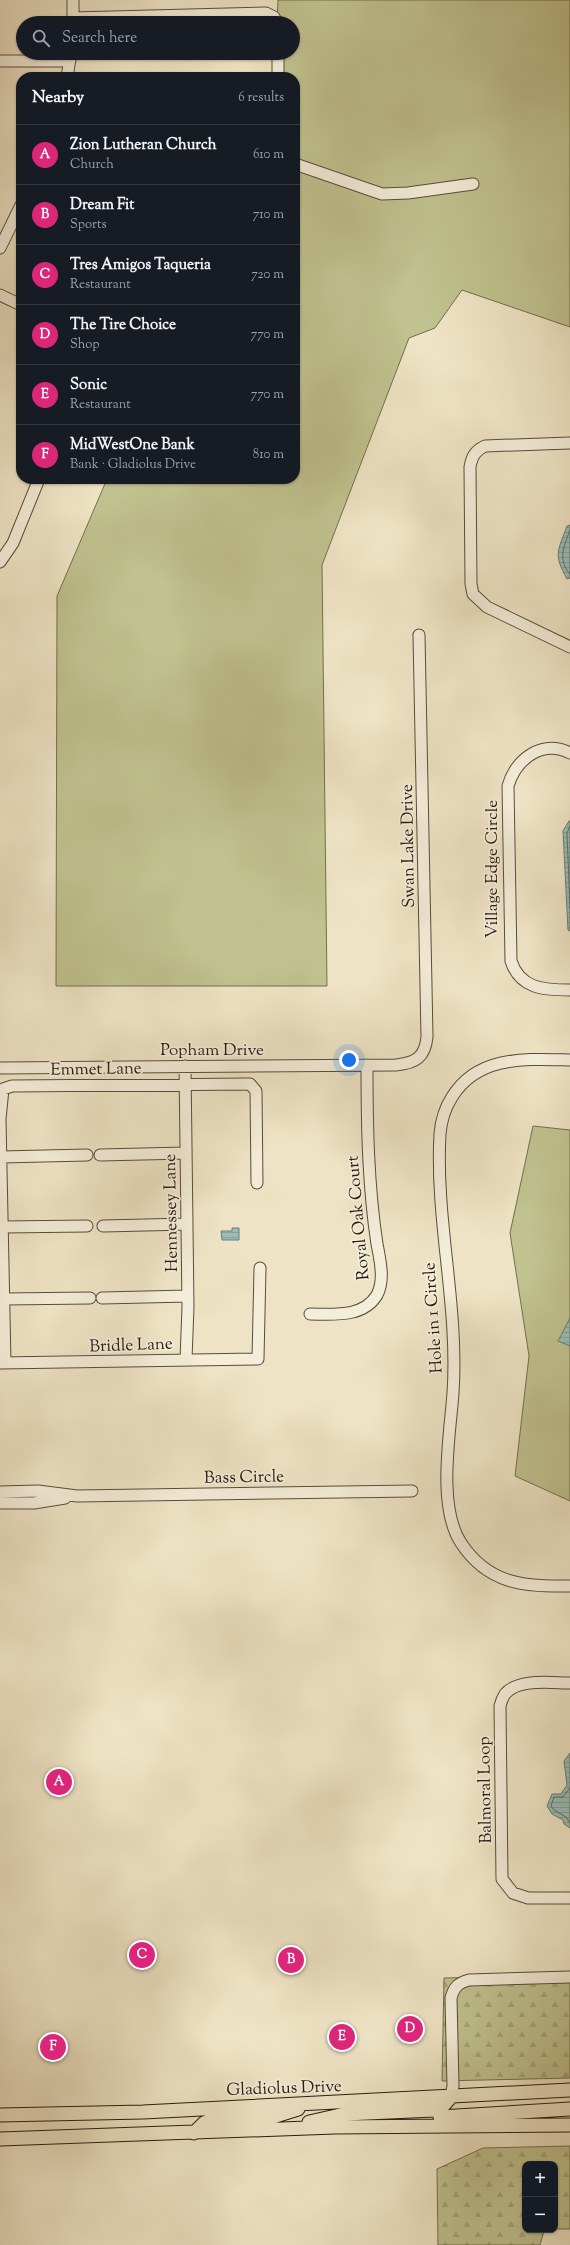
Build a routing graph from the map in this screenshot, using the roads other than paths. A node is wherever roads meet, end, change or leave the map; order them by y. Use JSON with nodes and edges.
{"nodes":[{"id":1,"x":73,"y":0,"type":"edge"},
{"id":2,"x":73,"y":16,"type":"edge"},
{"id":3,"x":202,"y":16,"type":"edge"},
{"id":4,"x":271,"y":16,"type":"edge"},
{"id":5,"x":18,"y":60,"type":"edge"},
{"id":6,"x":70,"y":60,"type":"edge"},
{"id":7,"x":278,"y":60,"type":"edge"},
{"id":8,"x":0,"y":61,"type":"edge"},
{"id":9,"x":68,"y":72,"type":"edge"},
{"id":10,"x":278,"y":72,"type":"edge"},
{"id":11,"x":300,"y":166,"type":"edge"},
{"id":12,"x":473,"y":184,"type":"dead end"},
{"id":13,"x":16,"y":215,"type":"edge"},
{"id":14,"x":0,"y":248,"type":"edge"},
{"id":15,"x":0,"y":294,"type":"edge"},
{"id":16,"x":16,"y":302,"type":"edge"},
{"id":17,"x":570,"y":443,"type":"edge"},
{"id":18,"x":37,"y":484,"type":"edge"},
{"id":19,"x":0,"y":562,"type":"edge"},
{"id":20,"x":419,"y":635,"type":"dead end"},
{"id":21,"x":570,"y":647,"type":"edge"},
{"id":22,"x":570,"y":753,"type":"edge"},
{"id":23,"x":570,"y":990,"type":"edge"},
{"id":24,"x":422,"y":1056,"type":"joint"},
{"id":25,"x":570,"y":1060,"type":"edge"},
{"id":26,"x":367,"y":1065,"type":"junction"},
{"id":27,"x":185,"y":1066,"type":"junction"},
{"id":28,"x":0,"y":1068,"type":"edge"},
{"id":29,"x":186,"y":1084,"type":"junction"},
{"id":30,"x":186,"y":1153,"type":"junction"},
{"id":31,"x":87,"y":1155,"type":"dead end"},
{"id":32,"x":100,"y":1155,"type":"dead end"},
{"id":33,"x":1,"y":1157,"type":"junction"},
{"id":34,"x":257,"y":1183,"type":"dead end"},
{"id":35,"x":187,"y":1224,"type":"junction"},
{"id":36,"x":87,"y":1226,"type":"dead end"},
{"id":37,"x":103,"y":1226,"type":"dead end"},
{"id":38,"x":3,"y":1227,"type":"junction"},
{"id":39,"x":260,"y":1268,"type":"dead end"},
{"id":40,"x":188,"y":1296,"type":"junction"},
{"id":41,"x":4,"y":1299,"type":"junction"},
{"id":42,"x":310,"y":1314,"type":"dead end"},
{"id":43,"x":186,"y":1359,"type":"junction"},
{"id":44,"x":3,"y":1363,"type":"edge"},
{"id":45,"x":412,"y":1491,"type":"dead end"},
{"id":46,"x":0,"y":1492,"type":"edge"},
{"id":47,"x":77,"y":1496,"type":"junction"},
{"id":48,"x":0,"y":1503,"type":"edge"},
{"id":49,"x":570,"y":1586,"type":"edge"},
{"id":50,"x":570,"y":1683,"type":"edge"},
{"id":51,"x":570,"y":1898,"type":"edge"},
{"id":52,"x":570,"y":1977,"type":"edge"},
{"id":53,"x":570,"y":2090,"type":"edge"},
{"id":54,"x":451,"y":2097,"type":"junction"},
{"id":55,"x":317,"y":2104,"type":"junction"},
{"id":56,"x":570,"y":2109,"type":"edge"},
{"id":57,"x":0,"y":2116,"type":"edge"},
{"id":58,"x":570,"y":2125,"type":"edge"},
{"id":59,"x":335,"y":2127,"type":"junction"},
{"id":60,"x":280,"y":2130,"type":"junction"},
{"id":61,"x":194,"y":2133,"type":"junction"},
{"id":62,"x":0,"y":2139,"type":"edge"}],
"edges":[{"from":1,"to":2,"type":"street"},
{"from":3,"to":4,"type":"street"},
{"from":5,"to":8,"type":"street"},
{"from":6,"to":9,"type":"street"},
{"from":7,"to":10,"type":"street"},
{"from":11,"to":12,"type":"street"},
{"from":13,"to":14,"type":"street"},
{"from":15,"to":16,"type":"street"},
{"from":17,"to":21,"type":"street"},
{"from":18,"to":19,"type":"street"},
{"from":20,"to":24,"type":"street","name":"Swan Lake Drive"},
{"from":22,"to":23,"type":"street","name":"Village Edge Circle"},
{"from":24,"to":26,"type":"street","name":"Popham Drive"},
{"from":25,"to":49,"type":"street","name":"Hole in 1 Circle"},
{"from":26,"to":27,"type":"street","name":"Popham Drive"},
{"from":26,"to":42,"type":"street","name":"Royal Oak Court"},
{"from":27,"to":28,"type":"street","name":"Popham Drive"},
{"from":27,"to":29,"type":"street","name":"Hennessey Lane"},
{"from":29,"to":30,"type":"street","name":"Hennessey Lane"},
{"from":29,"to":33,"type":"street","name":"Emmet Lane"},
{"from":29,"to":34,"type":"street","name":"Emmet Lane"},
{"from":30,"to":32,"type":"street"},
{"from":30,"to":35,"type":"street","name":"Hennessey Lane"},
{"from":31,"to":33,"type":"street"},
{"from":33,"to":38,"type":"street"},
{"from":35,"to":37,"type":"street"},
{"from":35,"to":40,"type":"street","name":"Hennessey Lane"},
{"from":36,"to":38,"type":"street"},
{"from":38,"to":41,"type":"street"},
{"from":39,"to":43,"type":"street","name":"Bridle Lane"},
{"from":40,"to":41,"type":"street"},
{"from":40,"to":43,"type":"street","name":"Hennessey Lane"},
{"from":41,"to":44,"type":"street"},
{"from":43,"to":44,"type":"street","name":"Bridle Lane"},
{"from":45,"to":47,"type":"street","name":"Bass Circle"},
{"from":46,"to":47,"type":"street","name":"Bass Circle"},
{"from":47,"to":48,"type":"street","name":"Bass Circle"},
{"from":50,"to":51,"type":"street","name":"Balmoral Loop"},
{"from":52,"to":54,"type":"street"},
{"from":53,"to":54,"type":"main road","name":"Gladiolus Drive"},
{"from":54,"to":55,"type":"main road","name":"Gladiolus Drive"},
{"from":54,"to":60,"type":"main road"},
{"from":55,"to":57,"type":"main road","name":"Gladiolus Drive"},
{"from":55,"to":61,"type":"main road"},
{"from":56,"to":59,"type":"main road"},
{"from":58,"to":59,"type":"main road"},
{"from":59,"to":60,"type":"main road"},
{"from":60,"to":61,"type":"main road"},
{"from":61,"to":62,"type":"main road"}]}
